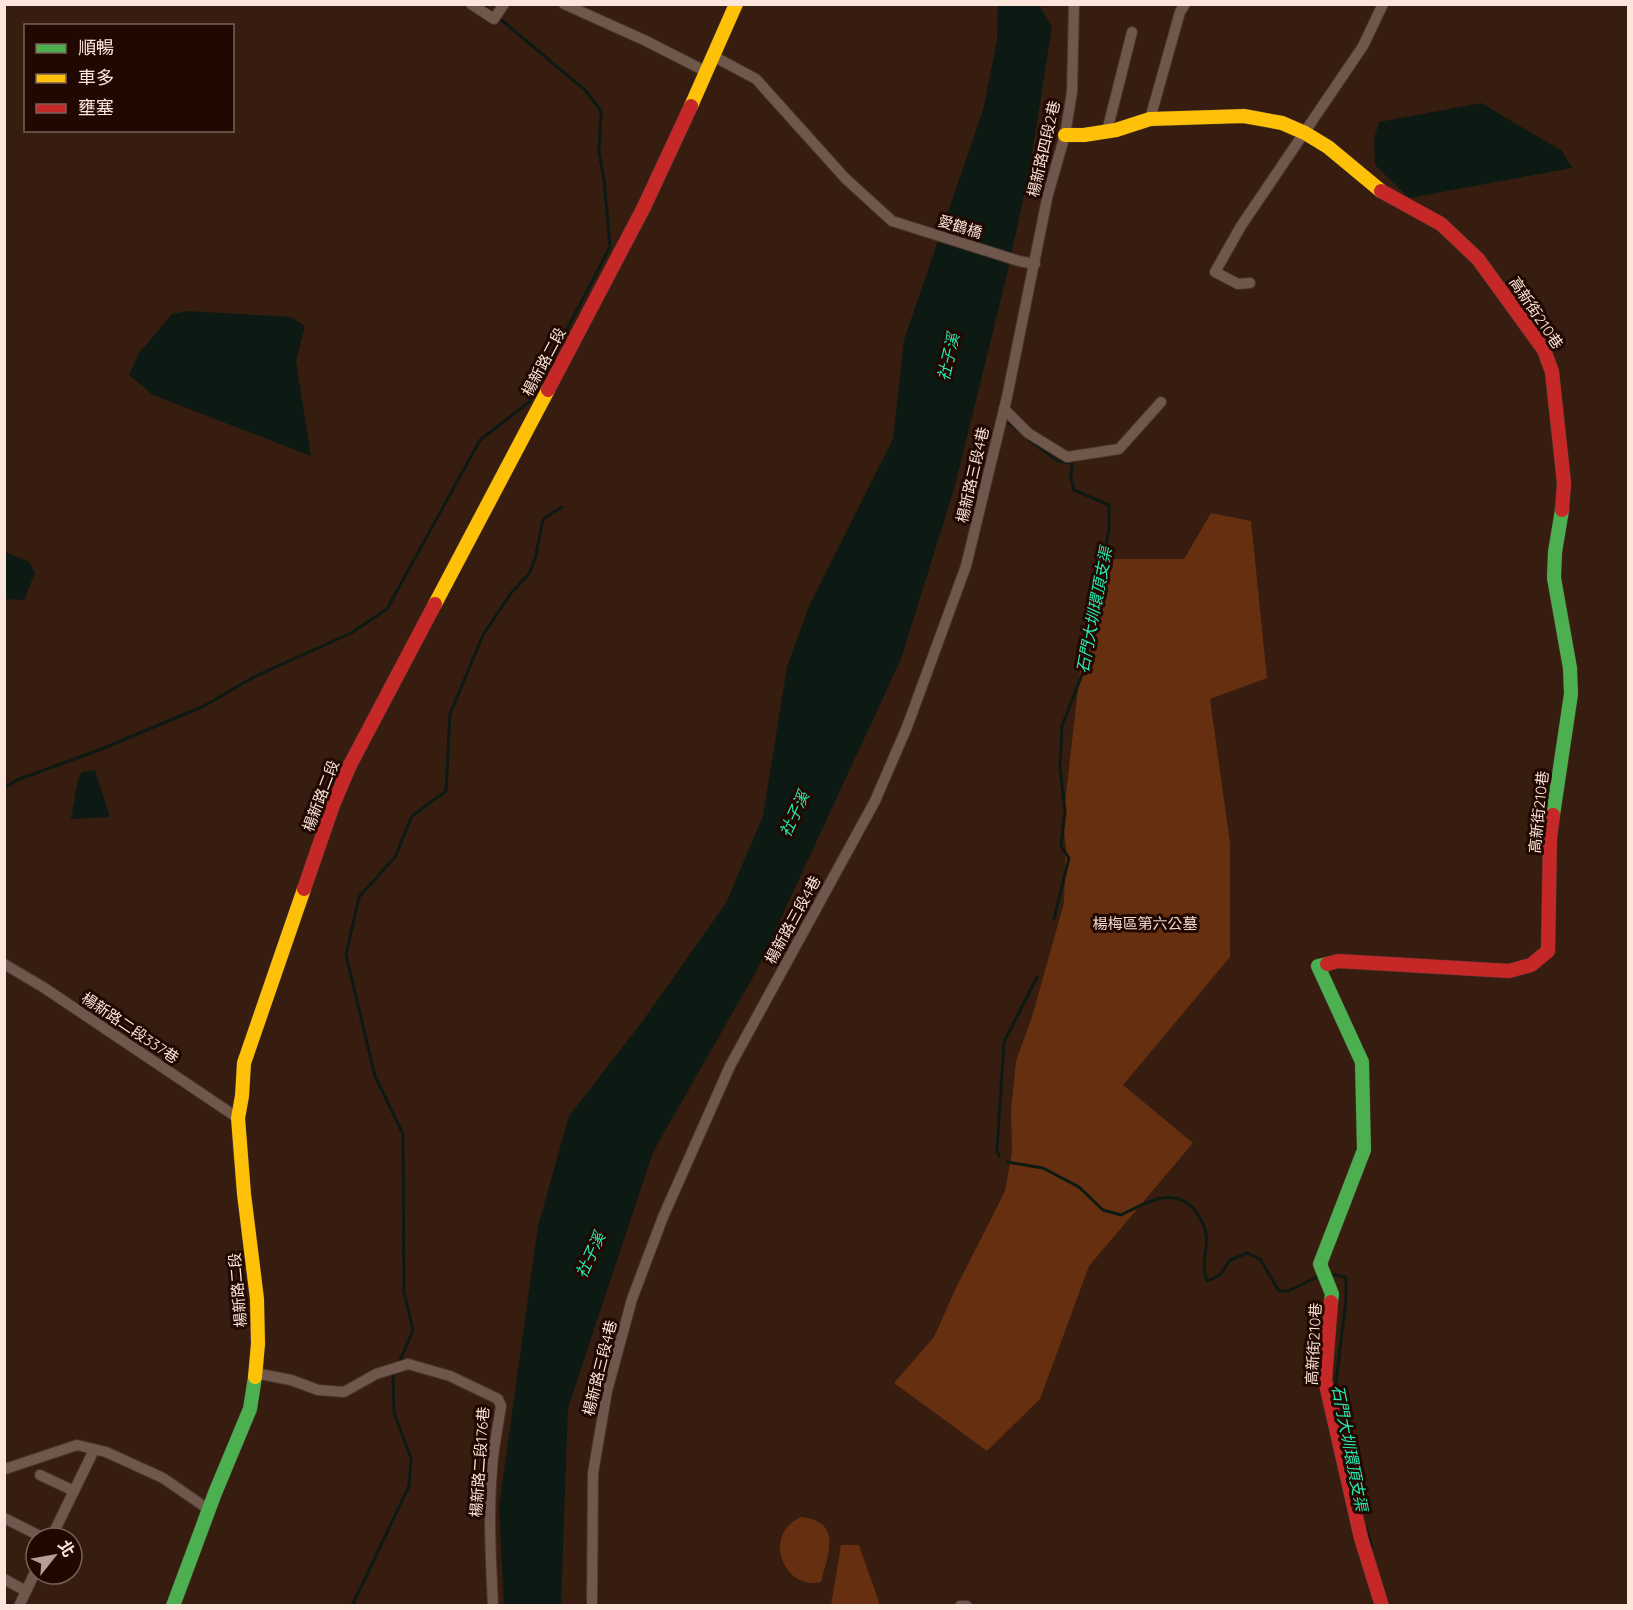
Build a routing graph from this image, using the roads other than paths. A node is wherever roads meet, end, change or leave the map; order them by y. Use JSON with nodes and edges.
{"nodes":[{"id":1,"x":471,"y":4,"type":"edge"},
{"id":2,"x":564,"y":4,"type":"edge"},
{"id":3,"x":736,"y":4,"type":"edge"},
{"id":4,"x":1074,"y":4,"type":"edge"},
{"id":5,"x":1185,"y":4,"type":"edge"},
{"id":6,"x":1383,"y":4,"type":"edge"},
{"id":7,"x":499,"y":11,"type":"edge"},
{"id":8,"x":1131,"y":32,"type":"dead end"},
{"id":9,"x":713,"y":56,"type":"junction"},
{"id":10,"x":707,"y":72,"type":"junction"},
{"id":11,"x":1150,"y":118,"type":"junction"},
{"id":12,"x":1107,"y":131,"type":"junction"},
{"id":13,"x":1305,"y":133,"type":"junction"},
{"id":14,"x":1065,"y":135,"type":"junction"},
{"id":15,"x":1035,"y":264,"type":"junction"},
{"id":16,"x":1250,"y":283,"type":"dead end"},
{"id":17,"x":1161,"y":402,"type":"dead end"},
{"id":18,"x":1004,"y":410,"type":"junction"},
{"id":19,"x":4,"y":964,"type":"edge"},
{"id":20,"x":238,"y":1118,"type":"junction"},
{"id":21,"x":255,"y":1373,"type":"junction"},
{"id":22,"x":94,"y":1450,"type":"junction"},
{"id":23,"x":5,"y":1468,"type":"edge"},
{"id":24,"x":40,"y":1475,"type":"dead end"},
{"id":25,"x":74,"y":1491,"type":"junction"},
{"id":26,"x":208,"y":1509,"type":"junction"},
{"id":27,"x":4,"y":1518,"type":"edge"},
{"id":28,"x":57,"y":1526,"type":"edge"},
{"id":29,"x":24,"y":1528,"type":"edge"},
{"id":30,"x":4,"y":1579,"type":"edge"},
{"id":31,"x":28,"y":1586,"type":"edge"},
{"id":32,"x":26,"y":1591,"type":"junction"},
{"id":33,"x":19,"y":1605,"type":"edge"},
{"id":34,"x":173,"y":1605,"type":"edge"},
{"id":35,"x":493,"y":1605,"type":"edge"},
{"id":36,"x":592,"y":1605,"type":"edge"},
{"id":37,"x":960,"y":1605,"type":"edge"},
{"id":38,"x":967,"y":1605,"type":"edge"},
{"id":39,"x":1382,"y":1605,"type":"edge"}],
"edges":[{"from":1,"to":7,"type":"street"},
{"from":2,"to":10,"type":"street"},
{"from":3,"to":9,"type":"street","name":"楊新路二段"},
{"from":4,"to":14,"type":"street","name":"楊新路四段2巷"},
{"from":5,"to":11,"type":"street"},
{"from":6,"to":13,"type":"street"},
{"from":8,"to":12,"type":"street"},
{"from":9,"to":10,"type":"street","name":"楊新路二段"},
{"from":9,"to":15,"type":"street","name":"愛鶴橋"},
{"from":10,"to":20,"type":"street","name":"楊新路二段"},
{"from":11,"to":12,"type":"street","name":"高新街210巷"},
{"from":11,"to":13,"type":"street","name":"高新街210巷"},
{"from":12,"to":14,"type":"street","name":"高新街210巷"},
{"from":13,"to":16,"type":"street"},
{"from":13,"to":39,"type":"street","name":"高新街210巷"},
{"from":14,"to":15,"type":"street","name":"楊新路四段2巷"},
{"from":15,"to":18,"type":"street","name":"楊新路三段4巷"},
{"from":17,"to":18,"type":"street"},
{"from":18,"to":36,"type":"street","name":"楊新路三段4巷"},
{"from":19,"to":20,"type":"street","name":"楊新路二段337巷"},
{"from":20,"to":21,"type":"street","name":"楊新路二段"},
{"from":21,"to":26,"type":"street","name":"楊新路二段"},
{"from":21,"to":35,"type":"street","name":"楊新路二段176巷"},
{"from":22,"to":23,"type":"street"},
{"from":22,"to":25,"type":"street"},
{"from":22,"to":26,"type":"street"},
{"from":24,"to":25,"type":"street"},
{"from":25,"to":28,"type":"street"},
{"from":26,"to":34,"type":"street","name":"楊新路二段"},
{"from":27,"to":29,"type":"street"},
{"from":30,"to":32,"type":"street"},
{"from":31,"to":32,"type":"street"},
{"from":32,"to":33,"type":"street"},
{"from":37,"to":38,"type":"street"}]}
